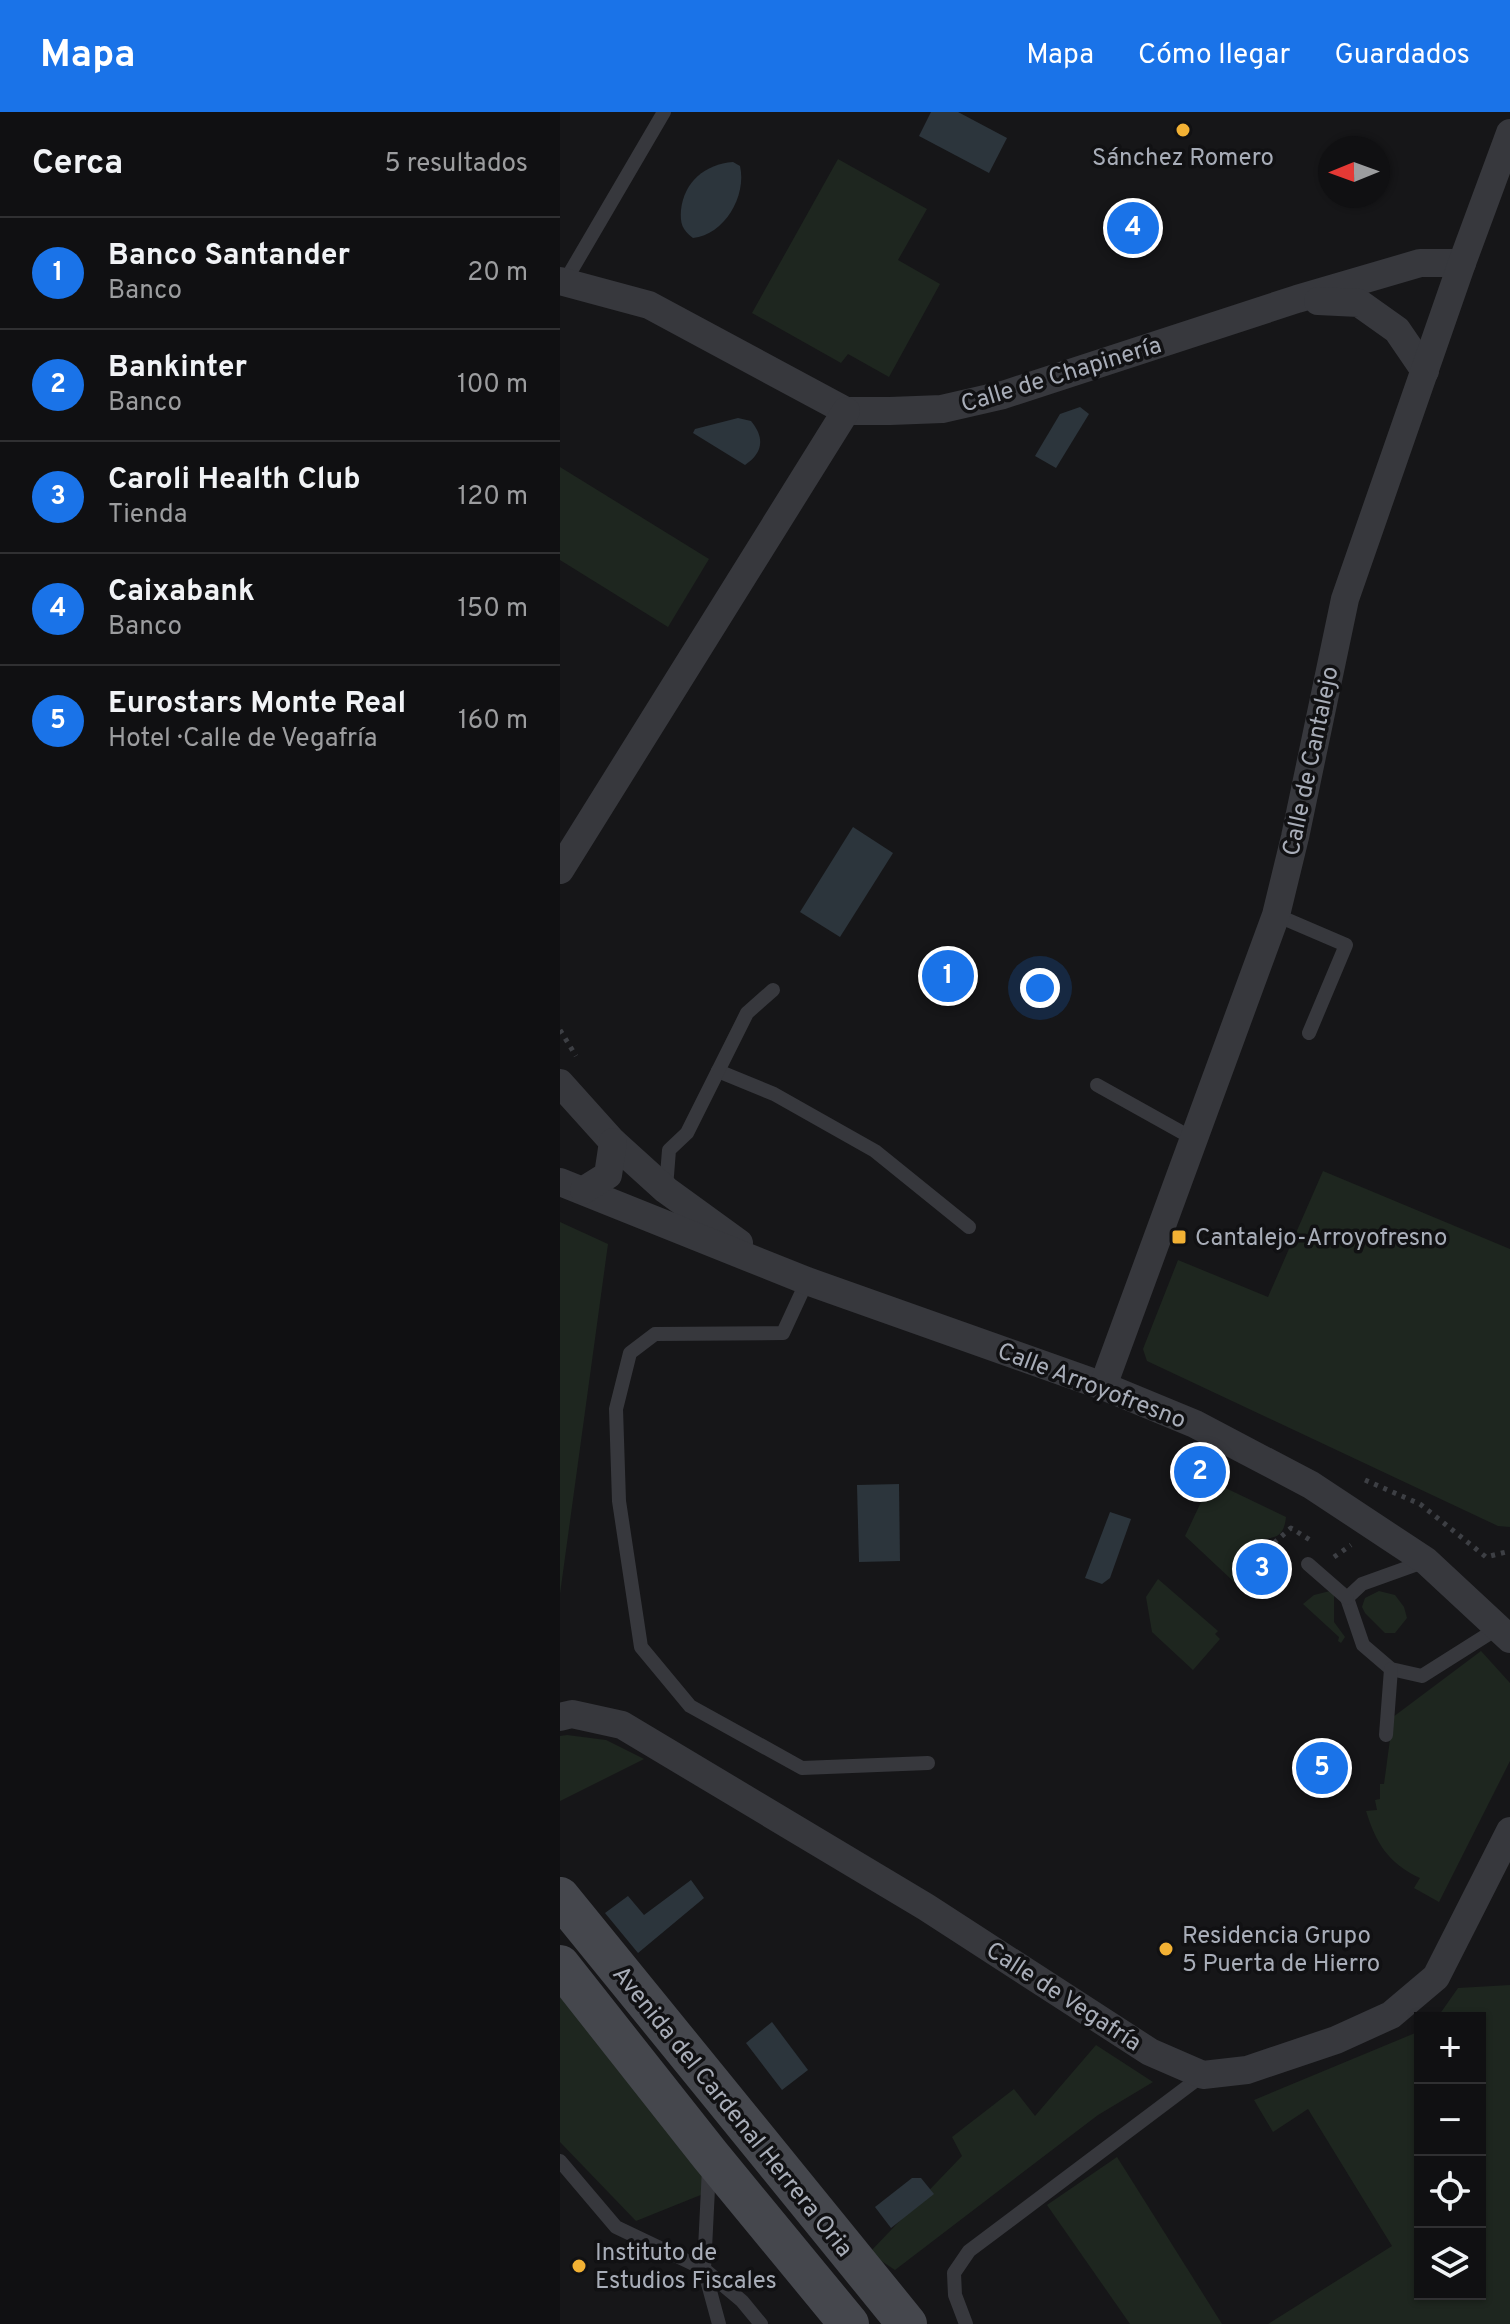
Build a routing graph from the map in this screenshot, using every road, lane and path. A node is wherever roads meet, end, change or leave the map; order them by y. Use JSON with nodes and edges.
{"nodes":[{"id":1,"x":664,"y":112,"type":"edge"},
{"id":2,"x":1510,"y":133,"type":"edge"},
{"id":3,"x":1462,"y":263,"type":"junction"},
{"id":4,"x":562,"y":282,"type":"edge"},
{"id":5,"x":1297,"y":299,"type":"junction"},
{"id":6,"x":1425,"y":371,"type":"junction"},
{"id":7,"x":846,"y":411,"type":"junction"},
{"id":8,"x":560,"y":870,"type":"edge"},
{"id":9,"x":1276,"y":915,"type":"junction"},
{"id":10,"x":773,"y":990,"type":"dead end"},
{"id":11,"x":1309,"y":1033,"type":"dead end"},
{"id":12,"x":718,"y":1071,"type":"junction"},
{"id":13,"x":560,"y":1083,"type":"edge"},
{"id":14,"x":1097,"y":1085,"type":"dead end"},
{"id":15,"x":1192,"y":1138,"type":"junction"},
{"id":16,"x":613,"y":1142,"type":"junction"},
{"id":17,"x":572,"y":1186,"type":"edge"},
{"id":18,"x":666,"y":1190,"type":"junction"},
{"id":19,"x":969,"y":1227,"type":"dead end"},
{"id":20,"x":670,"y":1228,"type":"junction"},
{"id":21,"x":765,"y":1263,"type":"junction"},
{"id":22,"x":807,"y":1281,"type":"junction"},
{"id":23,"x":1103,"y":1386,"type":"junction"},
{"id":24,"x":1426,"y":1561,"type":"junction"},
{"id":25,"x":1308,"y":1564,"type":"dead end"},
{"id":26,"x":1347,"y":1598,"type":"junction"},
{"id":27,"x":1504,"y":1633,"type":"edge"},
{"id":28,"x":1391,"y":1669,"type":"junction"},
{"id":29,"x":560,"y":1717,"type":"edge"},
{"id":30,"x":1386,"y":1735,"type":"dead end"},
{"id":31,"x":928,"y":1763,"type":"dead end"},
{"id":32,"x":1510,"y":1831,"type":"edge"},
{"id":33,"x":560,"y":1897,"type":"edge"},
{"id":34,"x":560,"y":1965,"type":"edge"},
{"id":35,"x":1203,"y":2075,"type":"junction"},
{"id":36,"x":710,"y":2155,"type":"junction"},
{"id":37,"x":560,"y":2161,"type":"edge"},
{"id":38,"x":704,"y":2269,"type":"junction"},
{"id":39,"x":719,"y":2324,"type":"edge"},
{"id":40,"x":761,"y":2324,"type":"edge"},
{"id":41,"x":849,"y":2324,"type":"edge"},
{"id":42,"x":907,"y":2324,"type":"edge"},
{"id":43,"x":966,"y":2324,"type":"edge"}],
"edges":[{"from":1,"to":4,"type":"lane"},
{"from":2,"to":3,"type":"street","name":"Calle de Cantalejo"},
{"from":3,"to":5,"type":"street","name":"Calle de Chapinería"},
{"from":3,"to":6,"type":"street","name":"Calle de Cantalejo"},
{"from":4,"to":7,"type":"street","name":"Calle de Chapinería"},
{"from":5,"to":6,"type":"street","name":"Calle de Chapinería"},
{"from":5,"to":7,"type":"street","name":"Calle de Chapinería"},
{"from":6,"to":9,"type":"street","name":"Calle de Cantalejo"},
{"from":7,"to":8,"type":"street"},
{"from":9,"to":11,"type":"lane"},
{"from":9,"to":15,"type":"street","name":"Calle de Cantalejo"},
{"from":10,"to":12,"type":"lane"},
{"from":12,"to":18,"type":"lane"},
{"from":12,"to":19,"type":"lane"},
{"from":13,"to":16,"type":"street","name":"Calle Arroyofresno"},
{"from":14,"to":15,"type":"lane"},
{"from":15,"to":23,"type":"street","name":"Calle de Cantalejo"},
{"from":16,"to":17,"type":"street"},
{"from":16,"to":18,"type":"street","name":"Calle Arroyofresno"},
{"from":17,"to":20,"type":"street","name":"Calle Arroyofresno"},
{"from":18,"to":20,"type":"lane"},
{"from":18,"to":21,"type":"street","name":"Calle Arroyofresno"},
{"from":20,"to":21,"type":"street","name":"Calle Arroyofresno"},
{"from":21,"to":22,"type":"street","name":"Calle Arroyofresno"},
{"from":22,"to":23,"type":"street","name":"Calle Arroyofresno"},
{"from":22,"to":31,"type":"lane"},
{"from":23,"to":24,"type":"street","name":"Calle Arroyofresno"},
{"from":24,"to":26,"type":"lane"},
{"from":24,"to":27,"type":"street","name":"Calle Arroyofresno"},
{"from":25,"to":26,"type":"lane"},
{"from":26,"to":28,"type":"lane"},
{"from":27,"to":28,"type":"lane"},
{"from":28,"to":30,"type":"lane"},
{"from":29,"to":35,"type":"street","name":"Calle de Vegafría"},
{"from":32,"to":35,"type":"street","name":"Calle de Vegafría"},
{"from":33,"to":42,"type":"main road","name":"Avenida del Cardenal Herrera Oria"},
{"from":34,"to":36,"type":"main road","name":"Avenida del Cardenal Herrera Oria"},
{"from":35,"to":43,"type":"lane"},
{"from":36,"to":38,"type":"lane"},
{"from":36,"to":41,"type":"main road","name":"Avenida del Cardenal Herrera Oria"},
{"from":37,"to":38,"type":"lane"},
{"from":38,"to":39,"type":"lane"},
{"from":38,"to":40,"type":"lane"}]}
